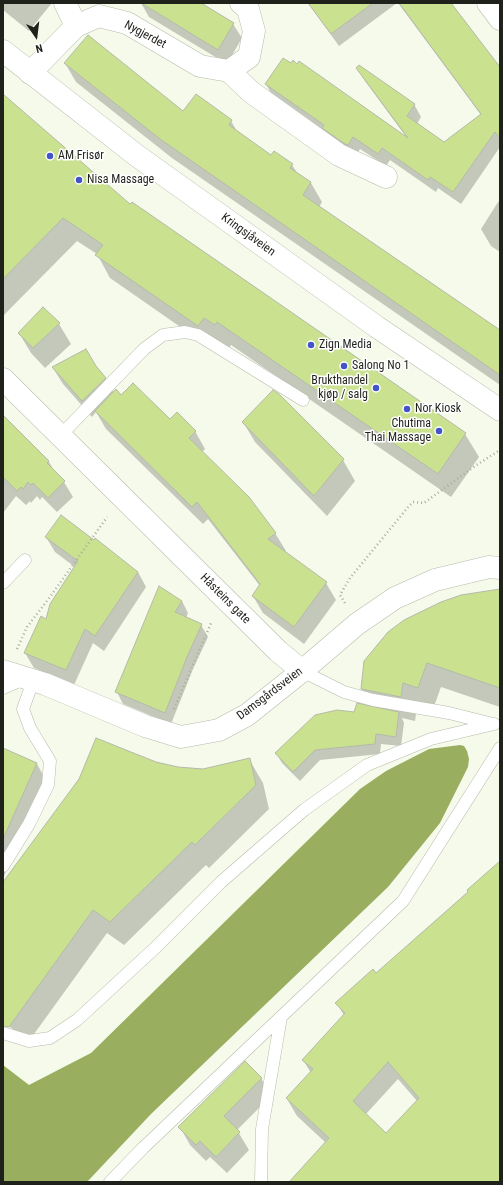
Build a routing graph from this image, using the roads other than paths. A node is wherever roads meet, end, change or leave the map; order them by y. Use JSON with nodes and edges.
{"nodes":[{"id":1,"x":65,"y":3,"type":"edge"},
{"id":2,"x":240,"y":3,"type":"edge"},
{"id":3,"x":488,"y":3,"type":"edge"},
{"id":4,"x":500,"y":19,"type":"edge"},
{"id":5,"x":76,"y":26,"type":"junction"},
{"id":6,"x":3,"y":52,"type":"edge"},
{"id":7,"x":229,"y":71,"type":"junction"},
{"id":8,"x":30,"y":73,"type":"junction"},
{"id":9,"x":386,"y":177,"type":"dead end"},
{"id":10,"x":3,"y":379,"type":"edge"},
{"id":11,"x":303,"y":400,"type":"dead end"},
{"id":12,"x":500,"y":410,"type":"edge"},
{"id":13,"x":60,"y":436,"type":"junction"},
{"id":14,"x":25,"y":560,"type":"dead end"},
{"id":15,"x":500,"y":568,"type":"edge"},
{"id":16,"x":3,"y":583,"type":"edge"},
{"id":17,"x":3,"y":671,"type":"edge"},
{"id":18,"x":302,"y":671,"type":"junction"},
{"id":19,"x":29,"y":680,"type":"junction"},
{"id":20,"x":3,"y":688,"type":"edge"},
{"id":21,"x":497,"y":725,"type":"edge"},
{"id":22,"x":500,"y":748,"type":"edge"},
{"id":23,"x":3,"y":866,"type":"edge"},
{"id":24,"x":281,"y":1017,"type":"junction"},
{"id":25,"x":3,"y":1033,"type":"edge"},
{"id":26,"x":110,"y":1182,"type":"edge"},
{"id":27,"x":261,"y":1182,"type":"edge"}],
"edges":[{"from":1,"to":5,"type":"street"},
{"from":2,"to":7,"type":"street"},
{"from":3,"to":4,"type":"street"},
{"from":5,"to":7,"type":"street","name":"Nygjerdet"},
{"from":5,"to":8,"type":"street","name":"Nygjerdet"},
{"from":6,"to":8,"type":"street","name":"Kringsjåveien"},
{"from":7,"to":9,"type":"street"},
{"from":8,"to":12,"type":"street","name":"Kringsjåveien"},
{"from":10,"to":13,"type":"street","name":"Håsteins gate"},
{"from":11,"to":13,"type":"lane"},
{"from":13,"to":18,"type":"street","name":"Håsteins gate"},
{"from":14,"to":16,"type":"lane"},
{"from":15,"to":18,"type":"street","name":"Damsgårdsveien"},
{"from":17,"to":19,"type":"street","name":"Damsgårdsveien"},
{"from":18,"to":19,"type":"street","name":"Damsgårdsveien"},
{"from":18,"to":21,"type":"lane","name":"Håsteins gate"},
{"from":19,"to":20,"type":"lane"},
{"from":19,"to":23,"type":"lane"},
{"from":21,"to":25,"type":"lane"},
{"from":22,"to":24,"type":"lane"},
{"from":24,"to":26,"type":"lane"},
{"from":24,"to":27,"type":"lane"}]}
